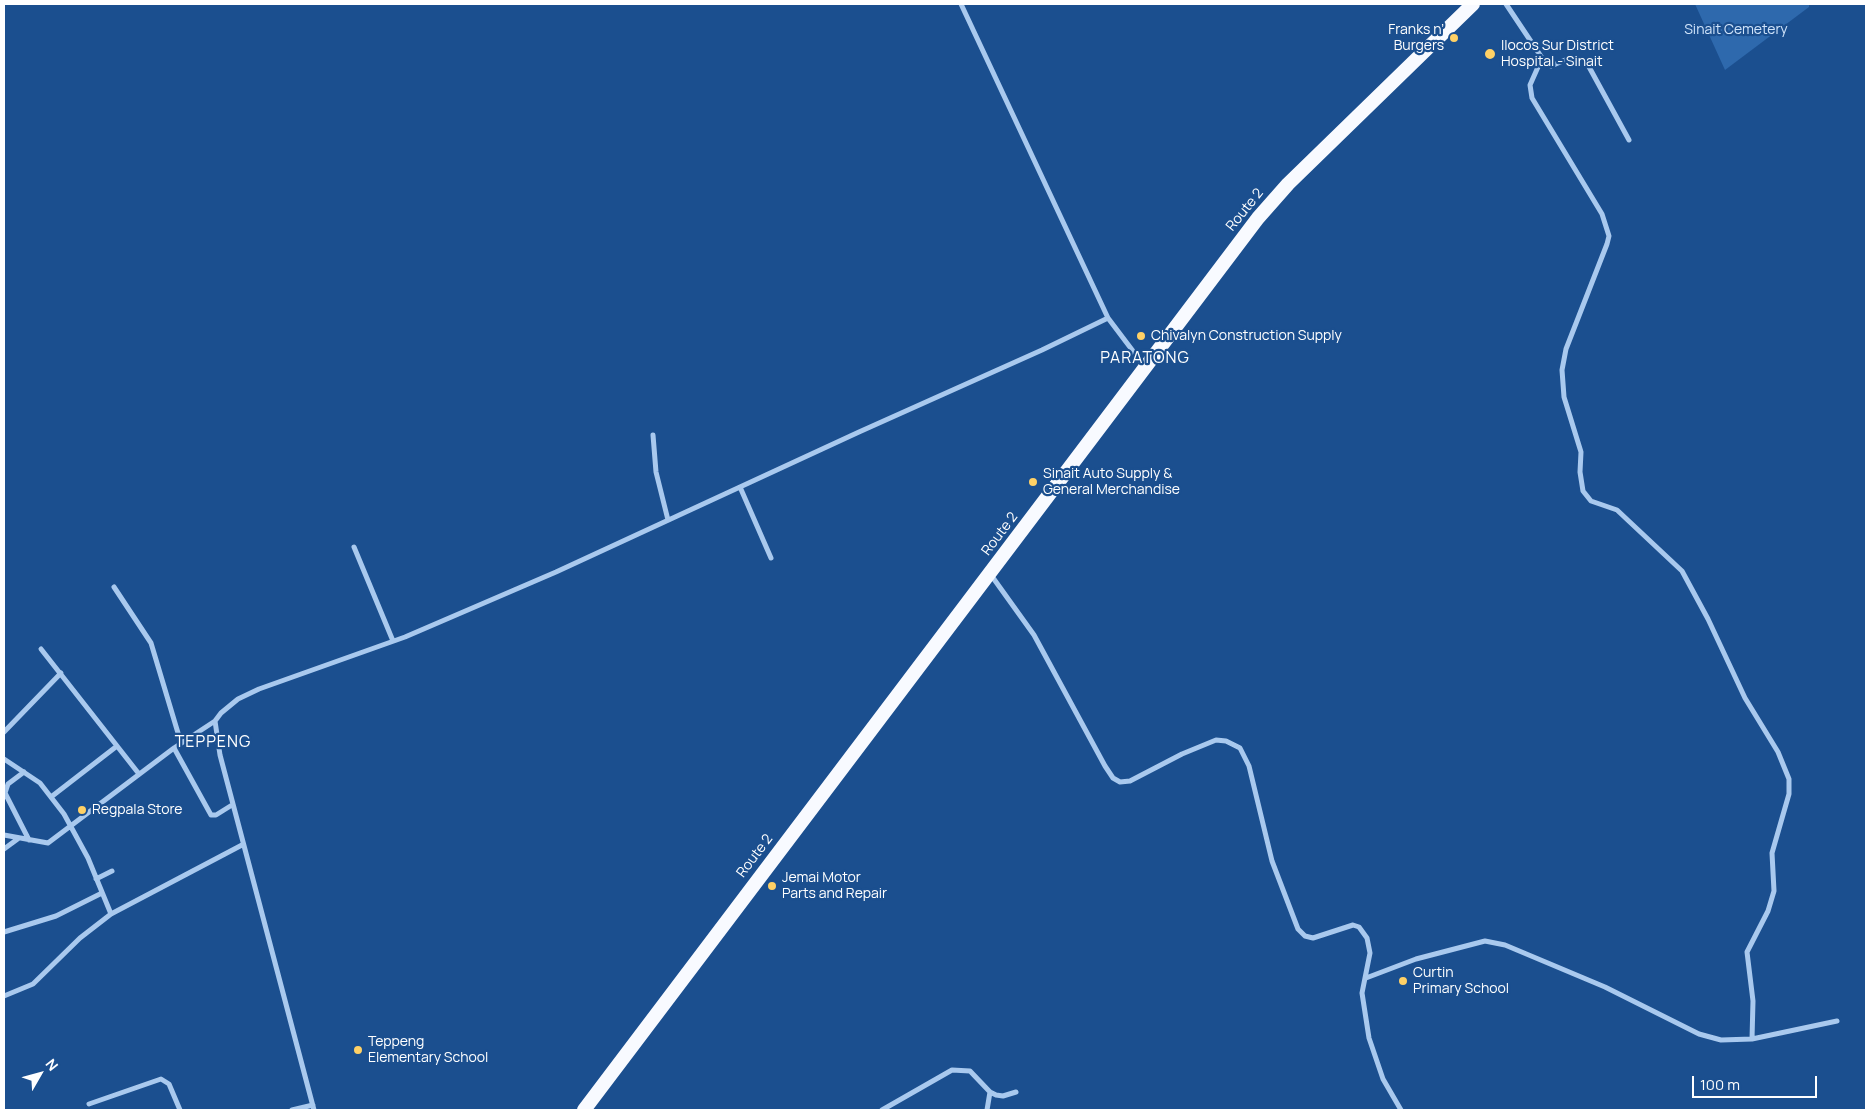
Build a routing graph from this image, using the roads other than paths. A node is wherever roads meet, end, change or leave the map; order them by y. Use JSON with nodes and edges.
{"nodes":[{"id":1,"x":961,"y":4,"type":"edge"},
{"id":2,"x":1473,"y":4,"type":"edge"},
{"id":3,"x":1506,"y":4,"type":"edge"},
{"id":4,"x":1541,"y":62,"type":"junction"},
{"id":5,"x":1629,"y":140,"type":"dead end"},
{"id":6,"x":1108,"y":318,"type":"junction"},
{"id":7,"x":1145,"y":368,"type":"junction"},
{"id":8,"x":653,"y":435,"type":"dead end"},
{"id":9,"x":740,"y":487,"type":"junction"},
{"id":10,"x":668,"y":520,"type":"junction"},
{"id":11,"x":354,"y":547,"type":"dead end"},
{"id":12,"x":771,"y":558,"type":"dead end"},
{"id":13,"x":990,"y":574,"type":"junction"},
{"id":14,"x":114,"y":587,"type":"dead end"},
{"id":15,"x":393,"y":641,"type":"junction"},
{"id":16,"x":41,"y":649,"type":"dead end"},
{"id":17,"x":61,"y":673,"type":"junction"},
{"id":18,"x":215,"y":721,"type":"junction"},
{"id":19,"x":4,"y":732,"type":"edge"},
{"id":20,"x":181,"y":743,"type":"junction"},
{"id":21,"x":117,"y":746,"type":"junction"},
{"id":22,"x":174,"y":748,"type":"junction"},
{"id":23,"x":4,"y":759,"type":"edge"},
{"id":24,"x":24,"y":772,"type":"junction"},
{"id":25,"x":139,"y":774,"type":"junction"},
{"id":26,"x":51,"y":797,"type":"junction"},
{"id":27,"x":232,"y":805,"type":"junction"},
{"id":28,"x":72,"y":825,"type":"junction"},
{"id":29,"x":4,"y":835,"type":"edge"},
{"id":30,"x":20,"y":838,"type":"junction"},
{"id":31,"x":29,"y":840,"type":"junction"},
{"id":32,"x":242,"y":845,"type":"junction"},
{"id":33,"x":4,"y":849,"type":"edge"},
{"id":34,"x":112,"y":871,"type":"dead end"},
{"id":35,"x":96,"y":880,"type":"junction"},
{"id":36,"x":102,"y":893,"type":"junction"},
{"id":37,"x":111,"y":914,"type":"junction"},
{"id":38,"x":4,"y":932,"type":"edge"},
{"id":39,"x":1366,"y":978,"type":"junction"},
{"id":40,"x":4,"y":996,"type":"edge"},
{"id":41,"x":1837,"y":1021,"type":"dead end"},
{"id":42,"x":1752,"y":1039,"type":"junction"},
{"id":43,"x":990,"y":1092,"type":"junction"},
{"id":44,"x":1016,"y":1092,"type":"dead end"},
{"id":45,"x":89,"y":1104,"type":"dead end"},
{"id":46,"x":313,"y":1108,"type":"edge"},
{"id":47,"x":180,"y":1110,"type":"edge"},
{"id":48,"x":292,"y":1110,"type":"edge"},
{"id":49,"x":584,"y":1110,"type":"edge"},
{"id":50,"x":882,"y":1110,"type":"edge"},
{"id":51,"x":987,"y":1110,"type":"edge"},
{"id":52,"x":1401,"y":1110,"type":"edge"}],
"edges":[{"from":1,"to":6,"type":"street"},
{"from":2,"to":7,"type":"highway","name":"Route 2"},
{"from":3,"to":4,"type":"street"},
{"from":4,"to":5,"type":"street"},
{"from":4,"to":42,"type":"street"},
{"from":6,"to":7,"type":"street"},
{"from":6,"to":9,"type":"street"},
{"from":7,"to":13,"type":"highway","name":"Route 2"},
{"from":8,"to":10,"type":"street"},
{"from":9,"to":10,"type":"street"},
{"from":9,"to":12,"type":"street"},
{"from":10,"to":15,"type":"street"},
{"from":11,"to":15,"type":"street"},
{"from":13,"to":39,"type":"street"},
{"from":13,"to":49,"type":"highway","name":"Route 2"},
{"from":14,"to":20,"type":"street"},
{"from":15,"to":18,"type":"street"},
{"from":16,"to":17,"type":"street"},
{"from":17,"to":19,"type":"street"},
{"from":17,"to":21,"type":"street"},
{"from":18,"to":20,"type":"street"},
{"from":18,"to":27,"type":"street"},
{"from":20,"to":22,"type":"street"},
{"from":21,"to":25,"type":"street"},
{"from":21,"to":26,"type":"street"},
{"from":22,"to":25,"type":"street"},
{"from":22,"to":27,"type":"street"},
{"from":23,"to":24,"type":"street"},
{"from":24,"to":26,"type":"street"},
{"from":24,"to":31,"type":"street"},
{"from":25,"to":28,"type":"street"},
{"from":26,"to":28,"type":"street"},
{"from":27,"to":32,"type":"street"},
{"from":28,"to":31,"type":"street"},
{"from":28,"to":35,"type":"street"},
{"from":29,"to":30,"type":"street"},
{"from":30,"to":31,"type":"street"},
{"from":30,"to":33,"type":"street"},
{"from":32,"to":37,"type":"street"},
{"from":32,"to":46,"type":"street"},
{"from":34,"to":35,"type":"street"},
{"from":35,"to":36,"type":"street"},
{"from":36,"to":37,"type":"street"},
{"from":36,"to":38,"type":"street"},
{"from":37,"to":40,"type":"street"},
{"from":39,"to":42,"type":"street"},
{"from":39,"to":52,"type":"street"},
{"from":41,"to":42,"type":"street"},
{"from":43,"to":44,"type":"street"},
{"from":43,"to":50,"type":"street"},
{"from":43,"to":51,"type":"street"},
{"from":45,"to":47,"type":"street"},
{"from":46,"to":48,"type":"street"}]}
